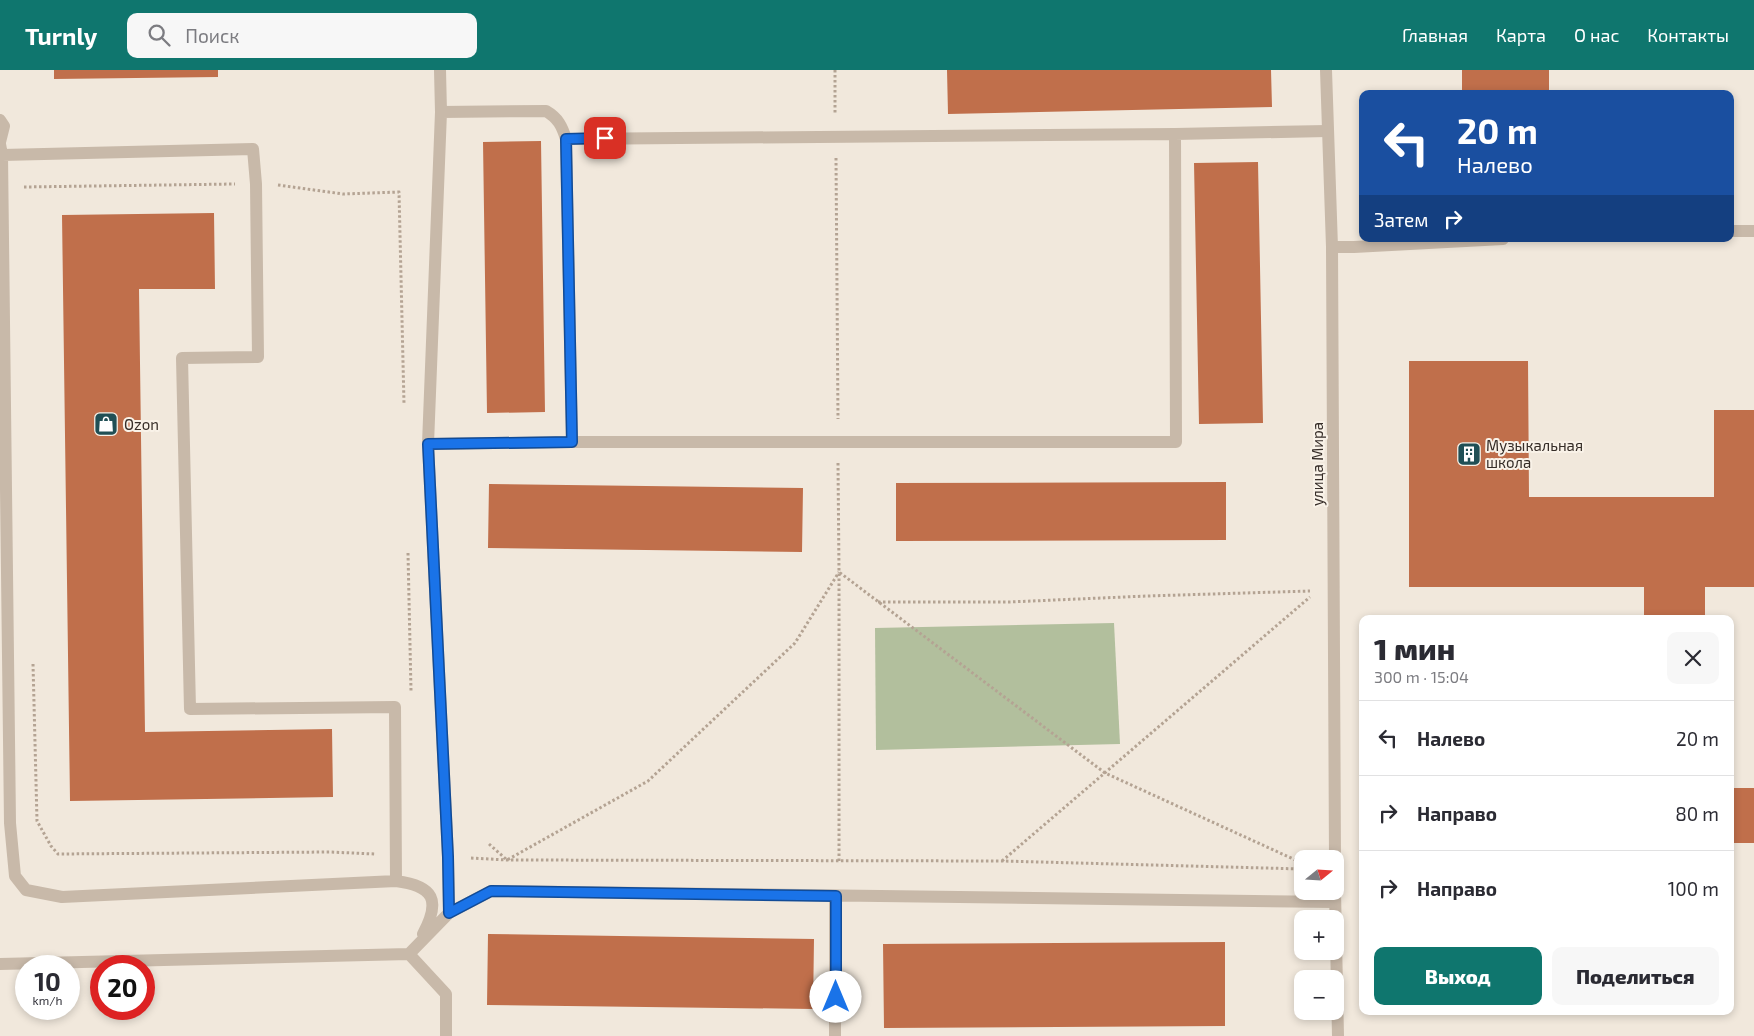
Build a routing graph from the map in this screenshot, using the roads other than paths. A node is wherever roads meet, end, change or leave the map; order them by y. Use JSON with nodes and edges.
{"nodes":[{"id":1,"x":440,"y":70,"type":"edge"},
{"id":2,"x":1326,"y":70,"type":"edge"},
{"id":3,"x":441,"y":112,"type":"junction"},
{"id":4,"x":0,"y":120,"type":"edge"},
{"id":5,"x":1327,"y":131,"type":"junction"},
{"id":6,"x":1175,"y":134,"type":"junction"},
{"id":7,"x":566,"y":139,"type":"junction"},
{"id":8,"x":1,"y":147,"type":"edge"},
{"id":9,"x":1734,"y":231,"type":"edge"},
{"id":10,"x":1754,"y":231,"type":"edge"},
{"id":11,"x":1448,"y":242,"type":"edge"},
{"id":12,"x":1332,"y":246,"type":"junction"},
{"id":13,"x":572,"y":442,"type":"junction"},
{"id":14,"x":428,"y":444,"type":"junction"},
{"id":15,"x":1335,"y":850,"type":"edge"},
{"id":16,"x":396,"y":881,"type":"junction"},
{"id":17,"x":836,"y":896,"type":"junction"},
{"id":18,"x":1294,"y":897,"type":"edge"},
{"id":19,"x":1335,"y":900,"type":"edge"},
{"id":20,"x":449,"y":913,"type":"junction"},
{"id":21,"x":411,"y":951,"type":"junction"},
{"id":22,"x":0,"y":964,"type":"edge"},
{"id":23,"x":446,"y":1036,"type":"edge"},
{"id":24,"x":836,"y":1036,"type":"edge"},
{"id":25,"x":1338,"y":1036,"type":"edge"}],
"edges":[{"from":1,"to":3,"type":"street"},
{"from":2,"to":5,"type":"street","name":"улица Мира"},
{"from":3,"to":7,"type":"street"},
{"from":3,"to":14,"type":"street"},
{"from":4,"to":8,"type":"street"},
{"from":5,"to":6,"type":"street"},
{"from":5,"to":12,"type":"street","name":"улица Мира"},
{"from":6,"to":7,"type":"street"},
{"from":6,"to":13,"type":"street"},
{"from":7,"to":13,"type":"street"},
{"from":8,"to":16,"type":"street"},
{"from":8,"to":16,"type":"street"},
{"from":9,"to":10,"type":"street"},
{"from":11,"to":12,"type":"street"},
{"from":12,"to":15,"type":"street","name":"улица Мира"},
{"from":13,"to":14,"type":"street"},
{"from":14,"to":20,"type":"street"},
{"from":16,"to":21,"type":"street"},
{"from":17,"to":18,"type":"street"},
{"from":17,"to":20,"type":"street"},
{"from":17,"to":24,"type":"street"},
{"from":19,"to":25,"type":"street"},
{"from":20,"to":21,"type":"street"},
{"from":21,"to":22,"type":"street"},
{"from":21,"to":23,"type":"street"}]}
